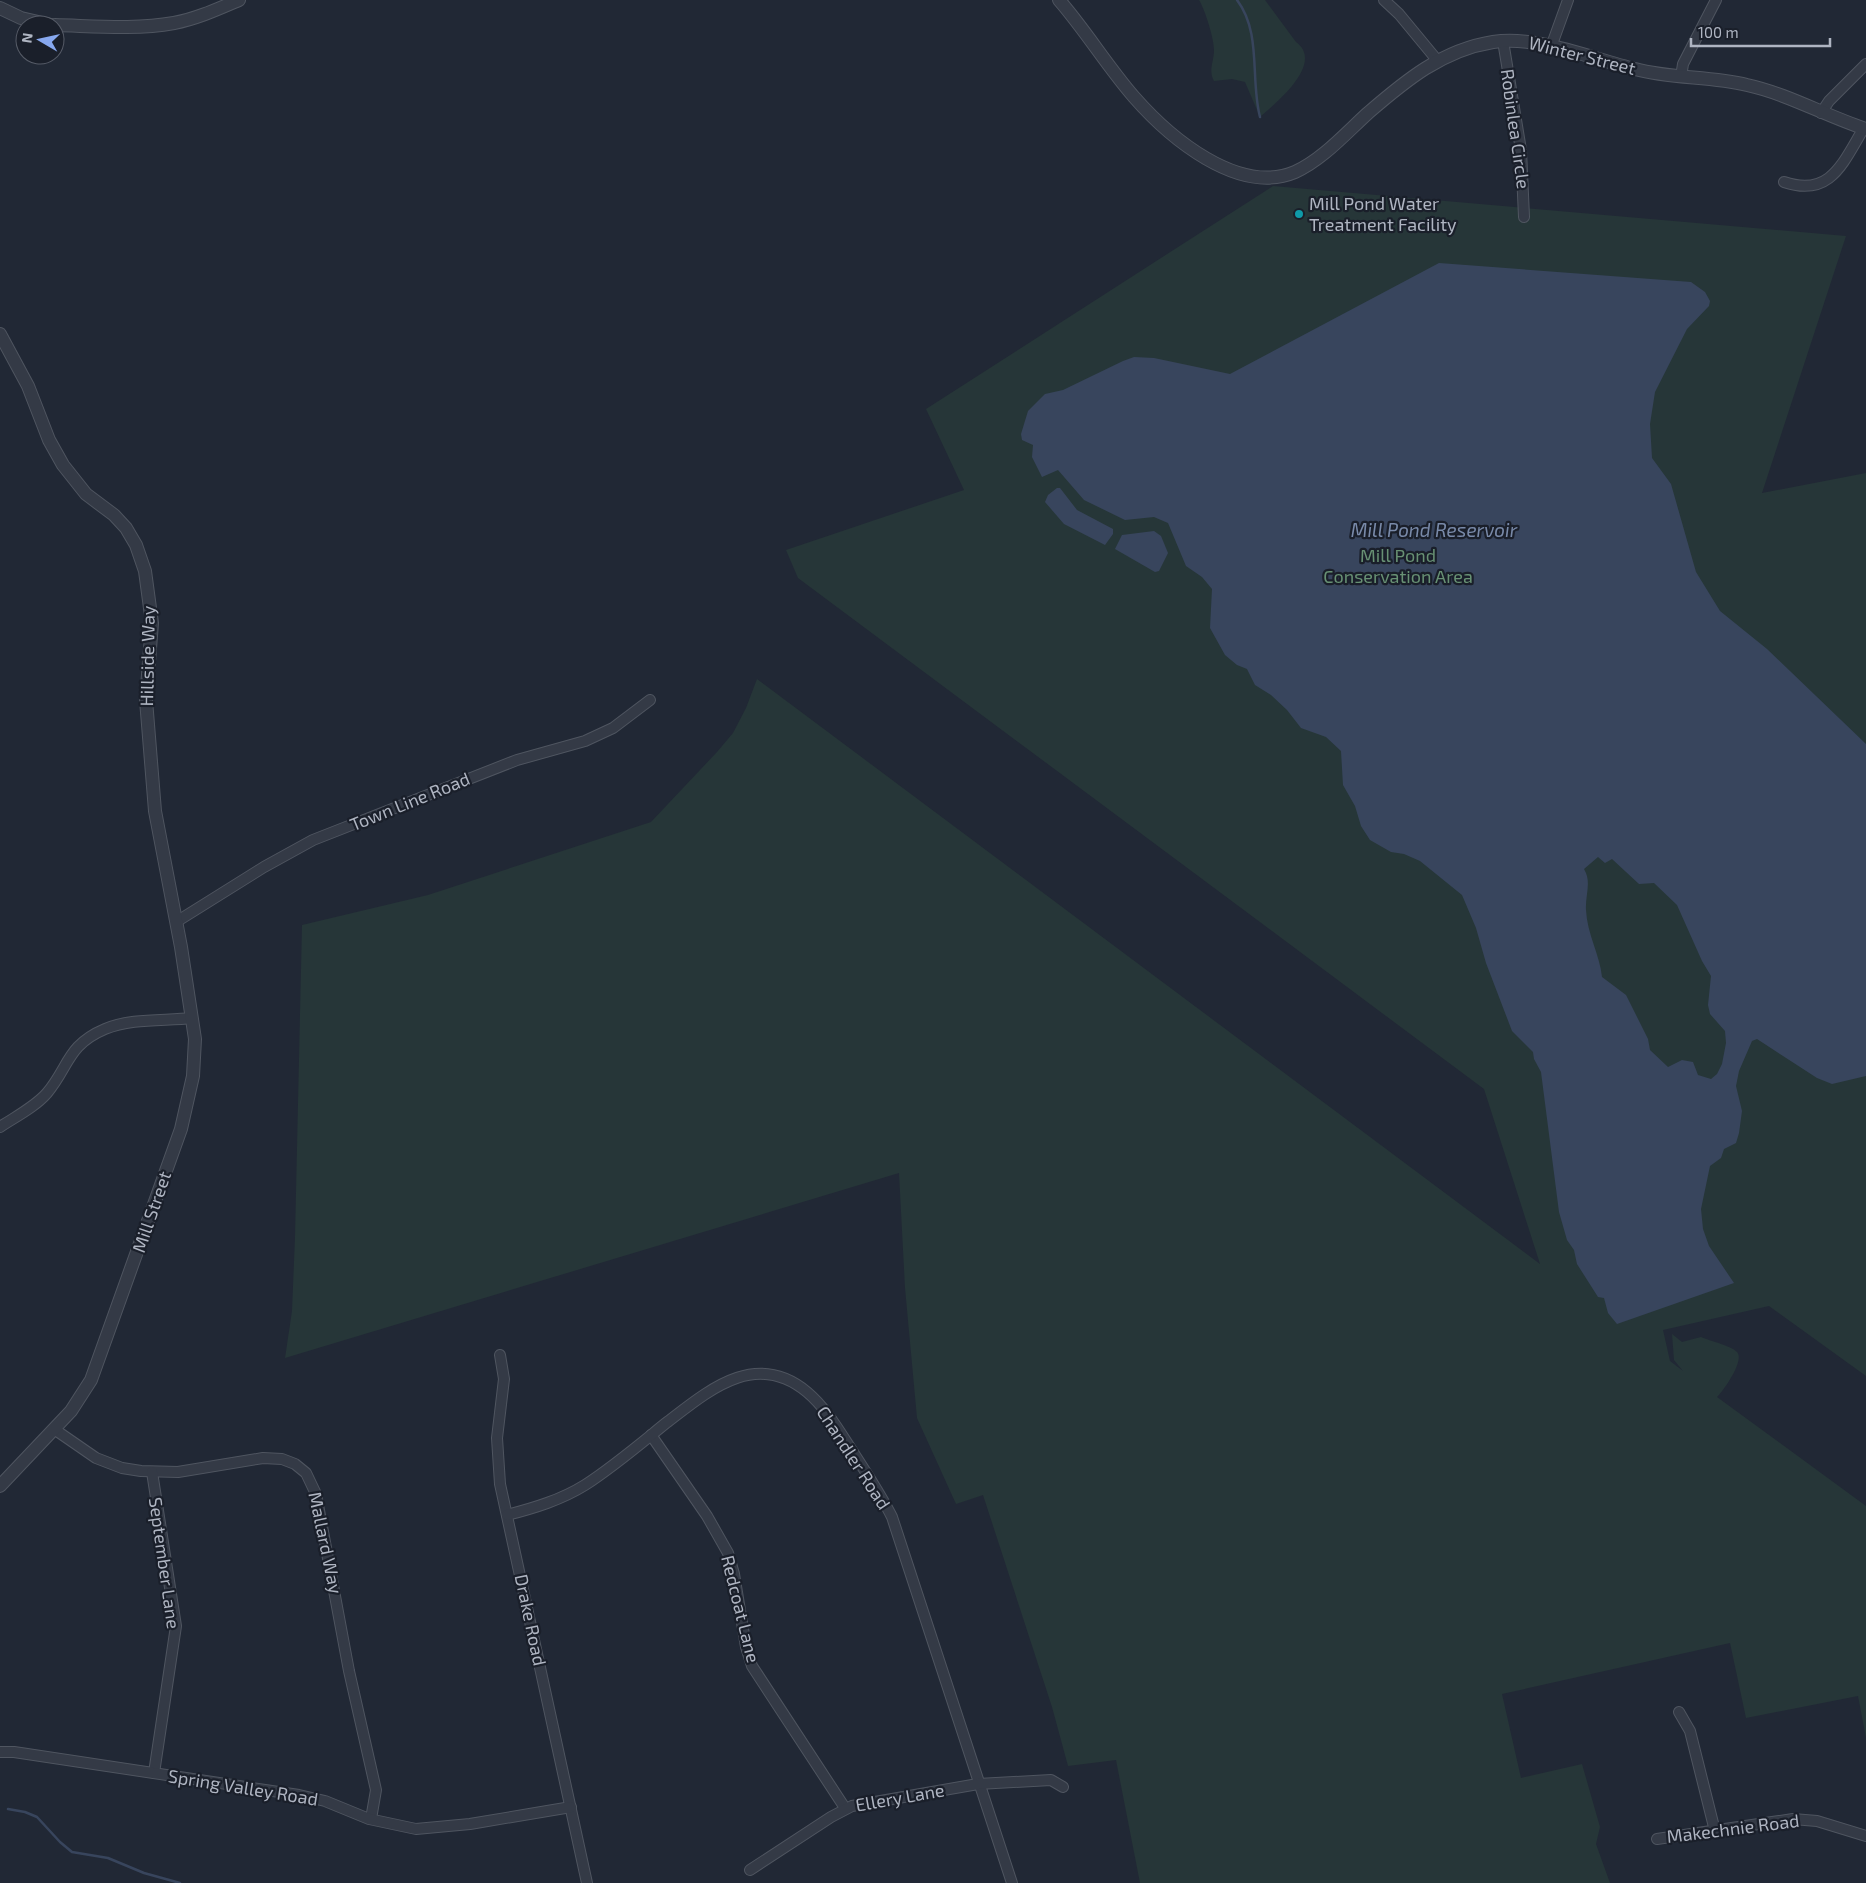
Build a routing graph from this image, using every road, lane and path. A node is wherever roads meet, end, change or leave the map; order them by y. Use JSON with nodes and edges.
{"nodes":[{"id":1,"x":239,"y":0,"type":"edge"},
{"id":2,"x":1059,"y":0,"type":"edge"},
{"id":3,"x":1384,"y":0,"type":"edge"},
{"id":4,"x":1568,"y":0,"type":"edge"},
{"id":5,"x":1716,"y":0,"type":"edge"},
{"id":6,"x":0,"y":8,"type":"edge"},
{"id":7,"x":15,"y":16,"type":"edge"},
{"id":8,"x":65,"y":25,"type":"edge"},
{"id":9,"x":1503,"y":41,"type":"junction"},
{"id":10,"x":1551,"y":47,"type":"junction"},
{"id":11,"x":1437,"y":60,"type":"junction"},
{"id":12,"x":1866,"y":64,"type":"edge"},
{"id":13,"x":1681,"y":77,"type":"junction"},
{"id":14,"x":1821,"y":113,"type":"junction"},
{"id":15,"x":1865,"y":129,"type":"edge"},
{"id":16,"x":1784,"y":182,"type":"dead end"},
{"id":17,"x":1524,"y":217,"type":"dead end"},
{"id":18,"x":0,"y":334,"type":"edge"},
{"id":19,"x":650,"y":700,"type":"dead end"},
{"id":20,"x":172,"y":902,"type":"joint"},
{"id":21,"x":176,"y":922,"type":"junction"},
{"id":22,"x":192,"y":1018,"type":"junction"},
{"id":23,"x":0,"y":1127,"type":"edge"},
{"id":24,"x":500,"y":1355,"type":"dead end"},
{"id":25,"x":54,"y":1429,"type":"junction"},
{"id":26,"x":651,"y":1435,"type":"junction"},
{"id":27,"x":152,"y":1472,"type":"junction"},
{"id":28,"x":0,"y":1486,"type":"edge"},
{"id":29,"x":507,"y":1515,"type":"junction"},
{"id":30,"x":1679,"y":1712,"type":"dead end"},
{"id":31,"x":0,"y":1752,"type":"edge"},
{"id":32,"x":154,"y":1773,"type":"junction"},
{"id":33,"x":978,"y":1784,"type":"junction"},
{"id":34,"x":1063,"y":1787,"type":"dead end"},
{"id":35,"x":571,"y":1807,"type":"junction"},
{"id":36,"x":845,"y":1808,"type":"junction"},
{"id":37,"x":371,"y":1819,"type":"junction"},
{"id":38,"x":1715,"y":1831,"type":"junction"},
{"id":39,"x":1866,"y":1836,"type":"edge"},
{"id":40,"x":1658,"y":1839,"type":"dead end"},
{"id":41,"x":750,"y":1870,"type":"dead end"},
{"id":42,"x":587,"y":1883,"type":"edge"},
{"id":43,"x":1012,"y":1883,"type":"edge"}],
"edges":[{"from":1,"to":8,"type":"street"},
{"from":2,"to":11,"type":"street","name":"Winter Street"},
{"from":3,"to":11,"type":"street"},
{"from":4,"to":10,"type":"street"},
{"from":5,"to":13,"type":"street"},
{"from":6,"to":7,"type":"street"},
{"from":9,"to":10,"type":"street","name":"Winter Street"},
{"from":9,"to":11,"type":"street","name":"Winter Street"},
{"from":9,"to":17,"type":"street","name":"Robinlea Circle"},
{"from":10,"to":13,"type":"street","name":"Winter Street"},
{"from":12,"to":14,"type":"street"},
{"from":13,"to":14,"type":"street","name":"Winter Street"},
{"from":14,"to":15,"type":"street","name":"Winter Street"},
{"from":15,"to":16,"type":"street"},
{"from":18,"to":20,"type":"street","name":"Hillside Way"},
{"from":19,"to":21,"type":"street","name":"Town Line Road"},
{"from":20,"to":21,"type":"street","name":"Mill Street"},
{"from":21,"to":22,"type":"street","name":"Mill Street"},
{"from":22,"to":23,"type":"street"},
{"from":22,"to":25,"type":"street","name":"Mill Street"},
{"from":24,"to":29,"type":"street","name":"Drake Road"},
{"from":25,"to":27,"type":"street","name":"Mallard Way"},
{"from":25,"to":28,"type":"street","name":"Mill Street"},
{"from":26,"to":29,"type":"street","name":"Chandler Road"},
{"from":26,"to":33,"type":"street","name":"Chandler Road"},
{"from":26,"to":36,"type":"street","name":"Redcoat Lane"},
{"from":27,"to":32,"type":"street","name":"September Lane"},
{"from":27,"to":37,"type":"street","name":"Mallard Way"},
{"from":29,"to":35,"type":"street","name":"Drake Road"},
{"from":30,"to":38,"type":"street"},
{"from":31,"to":32,"type":"street","name":"Spring Valley Road"},
{"from":32,"to":37,"type":"street","name":"Spring Valley Road"},
{"from":33,"to":34,"type":"street","name":"Ellery Lane"},
{"from":33,"to":36,"type":"street","name":"Ellery Lane"},
{"from":33,"to":43,"type":"street","name":"Chandler Road"},
{"from":35,"to":37,"type":"street","name":"Spring Valley Road"},
{"from":35,"to":42,"type":"street","name":"Drake Road"},
{"from":36,"to":41,"type":"street","name":"Ellery Lane"},
{"from":38,"to":39,"type":"street","name":"Makechnie Road"},
{"from":38,"to":40,"type":"street","name":"Makechnie Road"}]}
